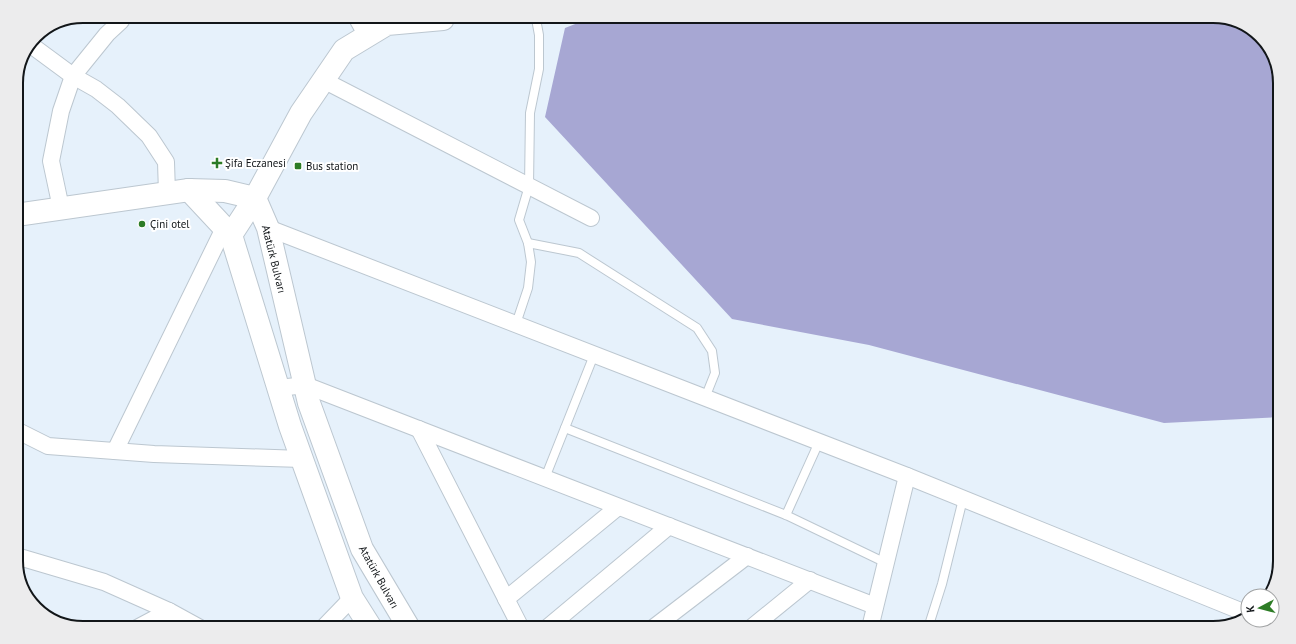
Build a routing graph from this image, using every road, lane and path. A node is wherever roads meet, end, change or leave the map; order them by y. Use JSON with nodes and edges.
{"nodes":[{"id":1,"x":119,"y":23,"type":"edge"},
{"id":2,"x":398,"y":23,"type":"edge"},
{"id":3,"x":537,"y":23,"type":"edge"},
{"id":4,"x":363,"y":28,"type":"edge"},
{"id":5,"x":35,"y":48,"type":"edge"},
{"id":6,"x":73,"y":76,"type":"junction"},
{"id":7,"x":323,"y":80,"type":"junction"},
{"id":8,"x":529,"y":186,"type":"junction"},
{"id":9,"x":189,"y":190,"type":"junction"},
{"id":10,"x":167,"y":192,"type":"junction"},
{"id":11,"x":255,"y":198,"type":"junction"},
{"id":12,"x":61,"y":208,"type":"junction"},
{"id":13,"x":23,"y":213,"type":"edge"},
{"id":14,"x":591,"y":218,"type":"dead end"},
{"id":15,"x":268,"y":228,"type":"junction"},
{"id":16,"x":227,"y":232,"type":"junction"},
{"id":17,"x":528,"y":243,"type":"junction"},
{"id":18,"x":516,"y":324,"type":"junction"},
{"id":19,"x":594,"y":355,"type":"junction"},
{"id":20,"x":305,"y":385,"type":"junction"},
{"id":21,"x":279,"y":388,"type":"junction"},
{"id":22,"x":705,"y":398,"type":"junction"},
{"id":23,"x":565,"y":428,"type":"junction"},
{"id":24,"x":419,"y":429,"type":"junction"},
{"id":25,"x":23,"y":434,"type":"edge"},
{"id":26,"x":819,"y":442,"type":"junction"},
{"id":27,"x":115,"y":451,"type":"junction"},
{"id":28,"x":302,"y":459,"type":"junction"},
{"id":29,"x":907,"y":476,"type":"junction"},
{"id":30,"x":544,"y":478,"type":"junction"},
{"id":31,"x":963,"y":498,"type":"junction"},
{"id":32,"x":618,"y":506,"type":"junction"},
{"id":33,"x":786,"y":515,"type":"junction"},
{"id":34,"x":669,"y":526,"type":"junction"},
{"id":35,"x":746,"y":556,"type":"junction"},
{"id":36,"x":23,"y":558,"type":"edge"},
{"id":37,"x":886,"y":563,"type":"junction"},
{"id":38,"x":810,"y":580,"type":"junction"},
{"id":39,"x":352,"y":598,"type":"junction"},
{"id":40,"x":506,"y":599,"type":"junction"},
{"id":41,"x":875,"y":606,"type":"junction"},
{"id":42,"x":169,"y":611,"type":"junction"},
{"id":43,"x":1240,"y":611,"type":"edge"},
{"id":44,"x":150,"y":621,"type":"edge"},
{"id":45,"x":187,"y":621,"type":"edge"},
{"id":46,"x":330,"y":621,"type":"edge"},
{"id":47,"x":367,"y":621,"type":"edge"},
{"id":48,"x":405,"y":621,"type":"edge"},
{"id":49,"x":517,"y":621,"type":"edge"},
{"id":50,"x":554,"y":621,"type":"edge"},
{"id":51,"x":662,"y":621,"type":"edge"},
{"id":52,"x":760,"y":621,"type":"edge"},
{"id":53,"x":872,"y":621,"type":"edge"},
{"id":54,"x":930,"y":621,"type":"edge"}],
"edges":[{"from":1,"to":6,"type":"street"},
{"from":2,"to":4,"type":"main road"},
{"from":3,"to":8,"type":"lane"},
{"from":4,"to":7,"type":"main road"},
{"from":5,"to":6,"type":"street"},
{"from":6,"to":10,"type":"street"},
{"from":6,"to":12,"type":"street"},
{"from":7,"to":8,"type":"street"},
{"from":7,"to":11,"type":"main road"},
{"from":8,"to":14,"type":"street"},
{"from":8,"to":17,"type":"lane"},
{"from":9,"to":10,"type":"main road"},
{"from":9,"to":11,"type":"main road"},
{"from":9,"to":16,"type":"main road"},
{"from":10,"to":12,"type":"main road"},
{"from":11,"to":15,"type":"main road","name":"Atatürk Bulvarı"},
{"from":11,"to":16,"type":"main road"},
{"from":12,"to":13,"type":"main road"},
{"from":15,"to":18,"type":"street"},
{"from":15,"to":20,"type":"main road","name":"Atatürk Bulvarı"},
{"from":16,"to":21,"type":"main road"},
{"from":16,"to":27,"type":"street"},
{"from":17,"to":18,"type":"lane"},
{"from":17,"to":22,"type":"lane"},
{"from":18,"to":19,"type":"street"},
{"from":19,"to":22,"type":"street"},
{"from":19,"to":23,"type":"lane"},
{"from":20,"to":21,"type":"street"},
{"from":20,"to":24,"type":"street"},
{"from":20,"to":48,"type":"main road","name":"Atatürk Bulvarı"},
{"from":21,"to":28,"type":"main road"},
{"from":22,"to":26,"type":"street"},
{"from":23,"to":30,"type":"lane"},
{"from":23,"to":33,"type":"lane"},
{"from":24,"to":30,"type":"street"},
{"from":24,"to":40,"type":"street"},
{"from":25,"to":27,"type":"street"},
{"from":26,"to":29,"type":"street"},
{"from":26,"to":33,"type":"lane"},
{"from":27,"to":28,"type":"street"},
{"from":28,"to":39,"type":"main road"},
{"from":29,"to":31,"type":"street"},
{"from":29,"to":37,"type":"street"},
{"from":30,"to":32,"type":"street"},
{"from":31,"to":43,"type":"street"},
{"from":31,"to":54,"type":"lane"},
{"from":32,"to":34,"type":"street"},
{"from":32,"to":40,"type":"street"},
{"from":33,"to":37,"type":"lane"},
{"from":34,"to":35,"type":"street"},
{"from":34,"to":50,"type":"street"},
{"from":35,"to":38,"type":"street"},
{"from":35,"to":51,"type":"street"},
{"from":36,"to":42,"type":"street"},
{"from":37,"to":41,"type":"street"},
{"from":38,"to":41,"type":"street"},
{"from":38,"to":52,"type":"street"},
{"from":39,"to":46,"type":"street"},
{"from":39,"to":47,"type":"main road"},
{"from":40,"to":49,"type":"street"},
{"from":41,"to":53,"type":"street"},
{"from":42,"to":44,"type":"street"},
{"from":42,"to":45,"type":"street"}]}
